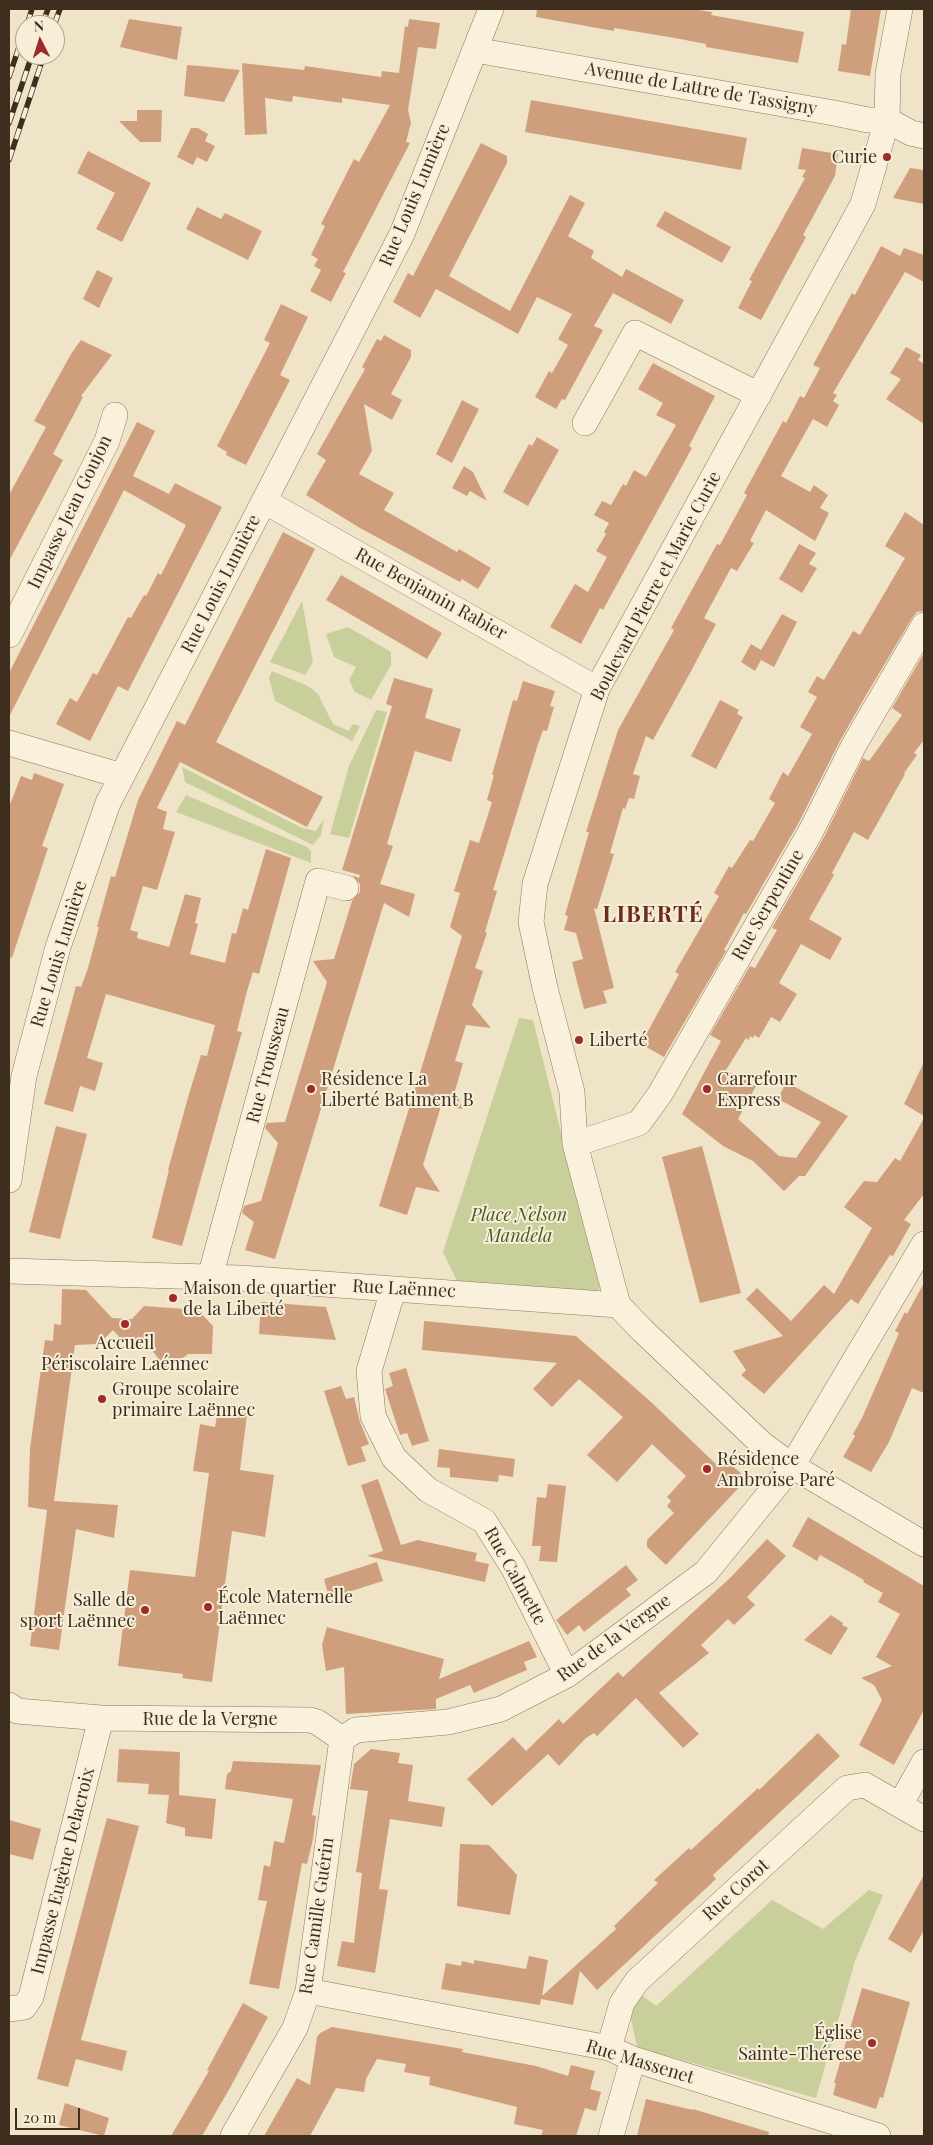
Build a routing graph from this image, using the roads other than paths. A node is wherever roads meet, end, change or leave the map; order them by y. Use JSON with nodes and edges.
{"nodes":[{"id":1,"x":491,"y":9,"type":"edge"},
{"id":2,"x":900,"y":9,"type":"edge"},
{"id":3,"x":474,"y":50,"type":"junction"},
{"id":4,"x":887,"y":120,"type":"junction"},
{"id":5,"x":924,"y":136,"type":"edge"},
{"id":6,"x":759,"y":394,"type":"junction"},
{"id":7,"x":115,"y":415,"type":"dead end"},
{"id":8,"x":584,"y":423,"type":"dead end"},
{"id":9,"x":264,"y":501,"type":"junction"},
{"id":10,"x":924,"y":625,"type":"edge"},
{"id":11,"x":9,"y":634,"type":"edge"},
{"id":12,"x":597,"y":688,"type":"junction"},
{"id":13,"x":9,"y":743,"type":"edge"},
{"id":14,"x":122,"y":776,"type":"junction"},
{"id":15,"x":346,"y":888,"type":"dead end"},
{"id":16,"x":575,"y":1144,"type":"junction"},
{"id":17,"x":9,"y":1180,"type":"edge"},
{"id":18,"x":924,"y":1244,"type":"edge"},
{"id":19,"x":9,"y":1271,"type":"edge"},
{"id":20,"x":210,"y":1277,"type":"junction"},
{"id":21,"x":393,"y":1290,"type":"junction"},
{"id":22,"x":618,"y":1305,"type":"junction"},
{"id":23,"x":792,"y":1466,"type":"junction"},
{"id":24,"x":924,"y":1544,"type":"edge"},
{"id":25,"x":567,"y":1675,"type":"junction"},
{"id":26,"x":13,"y":1708,"type":"edge"},
{"id":27,"x":101,"y":1718,"type":"junction"},
{"id":28,"x":342,"y":1739,"type":"junction"},
{"id":29,"x":924,"y":1762,"type":"edge"},
{"id":30,"x":900,"y":1805,"type":"junction"},
{"id":31,"x":924,"y":1819,"type":"edge"},
{"id":32,"x":308,"y":1991,"type":"junction"},
{"id":33,"x":9,"y":2009,"type":"edge"},
{"id":34,"x":609,"y":2048,"type":"junction"},
{"id":35,"x":633,"y":2059,"type":"junction"},
{"id":36,"x":233,"y":2136,"type":"edge"},
{"id":37,"x":611,"y":2136,"type":"edge"},
{"id":38,"x":878,"y":2136,"type":"edge"}],
"edges":[{"from":1,"to":3,"type":"street","name":"Rue Louis Lumière"},
{"from":2,"to":4,"type":"street","name":"Boulevard Pierre et Marie Curie"},
{"from":3,"to":4,"type":"street","name":"Avenue de Lattre de Tassigny"},
{"from":3,"to":9,"type":"street","name":"Rue Louis Lumière"},
{"from":4,"to":5,"type":"street","name":"Avenue de Lattre de Tassigny"},
{"from":4,"to":6,"type":"street","name":"Boulevard Pierre et Marie Curie"},
{"from":6,"to":8,"type":"street"},
{"from":6,"to":12,"type":"street","name":"Boulevard Pierre et Marie Curie"},
{"from":7,"to":11,"type":"street","name":"Impasse Jean Goujon"},
{"from":9,"to":12,"type":"street","name":"Rue Benjamin Rabier"},
{"from":9,"to":14,"type":"street","name":"Rue Louis Lumière"},
{"from":10,"to":16,"type":"street","name":"Rue Serpentine"},
{"from":12,"to":16,"type":"street","name":"Boulevard Pierre et Marie Curie"},
{"from":13,"to":14,"type":"street"},
{"from":14,"to":17,"type":"street","name":"Rue Louis Lumière"},
{"from":15,"to":20,"type":"street","name":"Rue Trousseau"},
{"from":16,"to":22,"type":"street","name":"Boulevard Pierre et Marie Curie"},
{"from":18,"to":23,"type":"street","name":"Rue de la Vergne"},
{"from":19,"to":20,"type":"street","name":"Rue Laënnec"},
{"from":20,"to":21,"type":"street","name":"Rue Laënnec"},
{"from":21,"to":22,"type":"street","name":"Rue Laënnec"},
{"from":21,"to":25,"type":"street","name":"Rue Calmette"},
{"from":22,"to":23,"type":"street"},
{"from":23,"to":24,"type":"street"},
{"from":23,"to":25,"type":"street","name":"Rue de la Vergne"},
{"from":25,"to":28,"type":"street","name":"Rue de la Vergne"},
{"from":26,"to":27,"type":"street","name":"Rue de la Vergne"},
{"from":27,"to":28,"type":"street","name":"Rue de la Vergne"},
{"from":27,"to":33,"type":"street","name":"Impasse Eugène Delacroix"},
{"from":28,"to":32,"type":"street","name":"Rue Camille Guérin"},
{"from":29,"to":30,"type":"street"},
{"from":30,"to":31,"type":"street","name":"Rue Corot"},
{"from":30,"to":34,"type":"street","name":"Rue Corot"},
{"from":32,"to":34,"type":"street","name":"Rue Massenet"},
{"from":32,"to":36,"type":"street","name":"Rue Camille Guérin"},
{"from":34,"to":35,"type":"street","name":"Rue Massenet"},
{"from":35,"to":37,"type":"street"},
{"from":35,"to":38,"type":"street","name":"Rue Massenet"}]}
